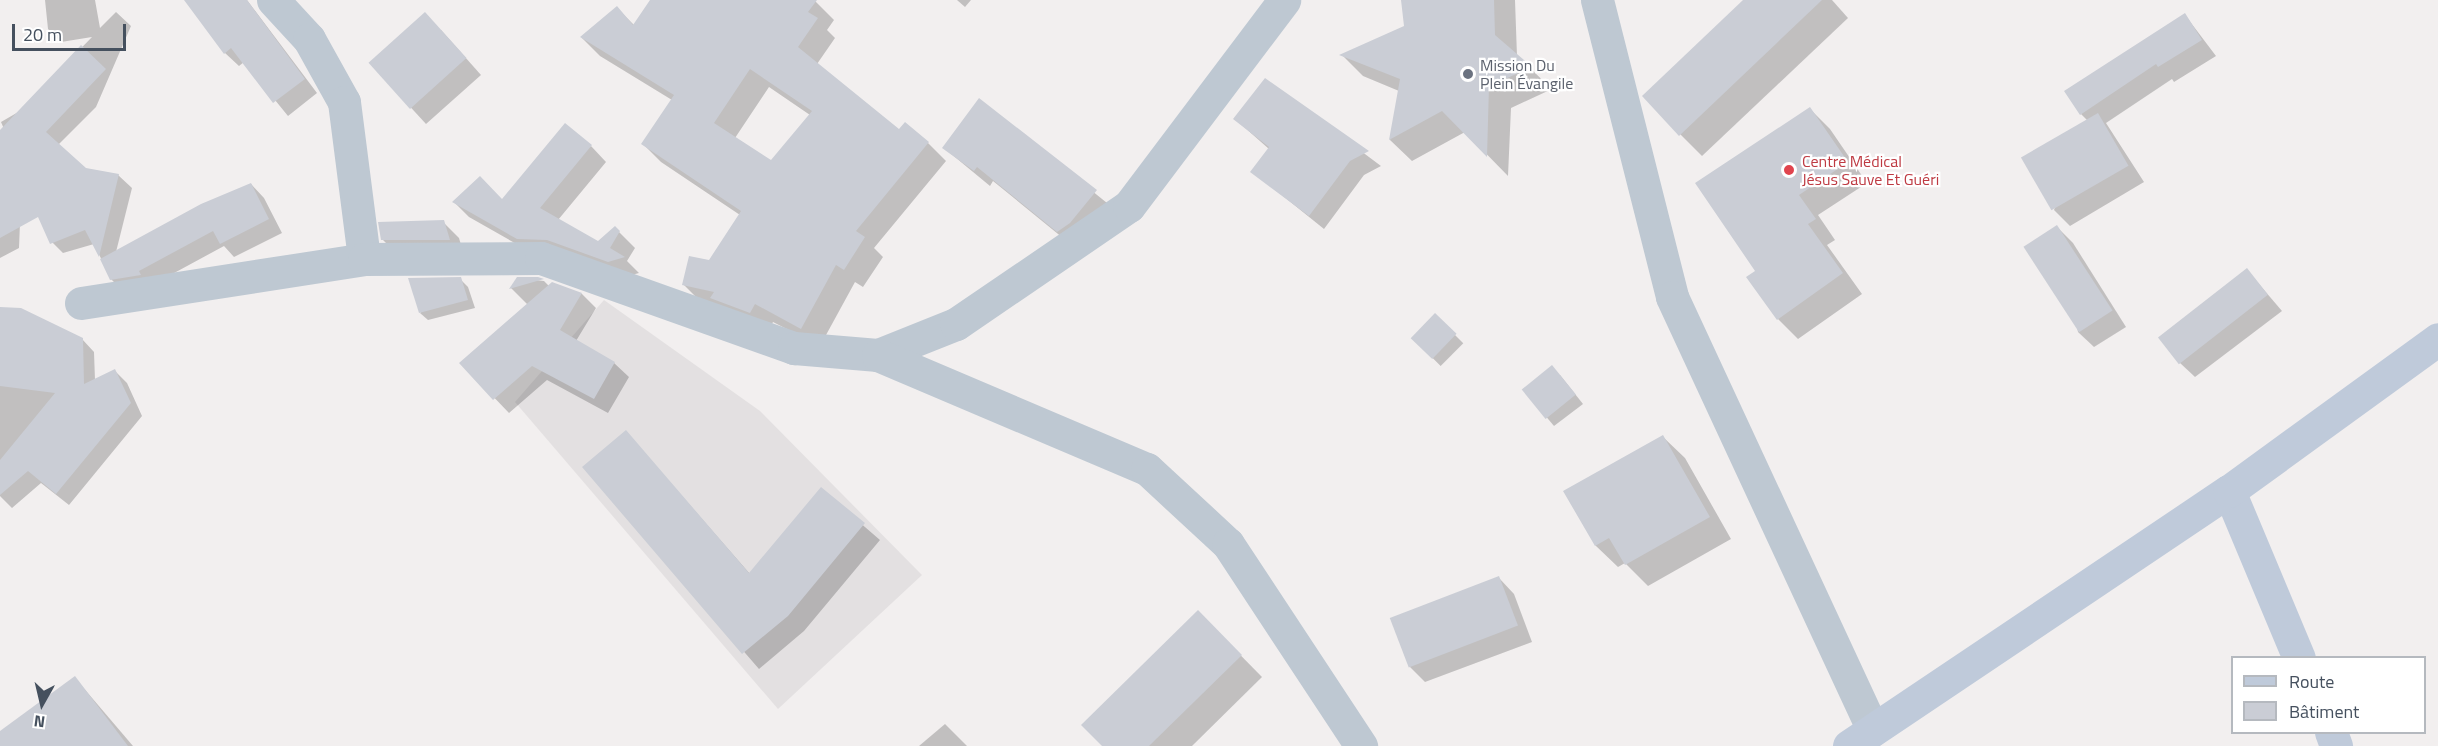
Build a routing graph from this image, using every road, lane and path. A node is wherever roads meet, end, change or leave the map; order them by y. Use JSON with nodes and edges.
{"nodes":[{"id":1,"x":273,"y":0,"type":"edge"},
{"id":2,"x":1284,"y":0,"type":"edge"},
{"id":3,"x":1597,"y":0,"type":"edge"},
{"id":4,"x":364,"y":259,"type":"junction"},
{"id":5,"x":81,"y":303,"type":"dead end"},
{"id":6,"x":2438,"y":339,"type":"edge"},
{"id":7,"x":878,"y":355,"type":"junction"},
{"id":8,"x":2229,"y":491,"type":"junction"},
{"id":9,"x":2299,"y":656,"type":"edge"},
{"id":10,"x":1861,"y":738,"type":"edge"},
{"id":11,"x":1361,"y":746,"type":"edge"}],
"edges":[{"from":1,"to":4,"type":"street"},
{"from":2,"to":7,"type":"street"},
{"from":3,"to":10,"type":"street"},
{"from":4,"to":5,"type":"street"},
{"from":4,"to":7,"type":"street"},
{"from":6,"to":8,"type":"main road"},
{"from":7,"to":11,"type":"street"},
{"from":8,"to":9,"type":"main road"},
{"from":8,"to":10,"type":"main road"}]}
